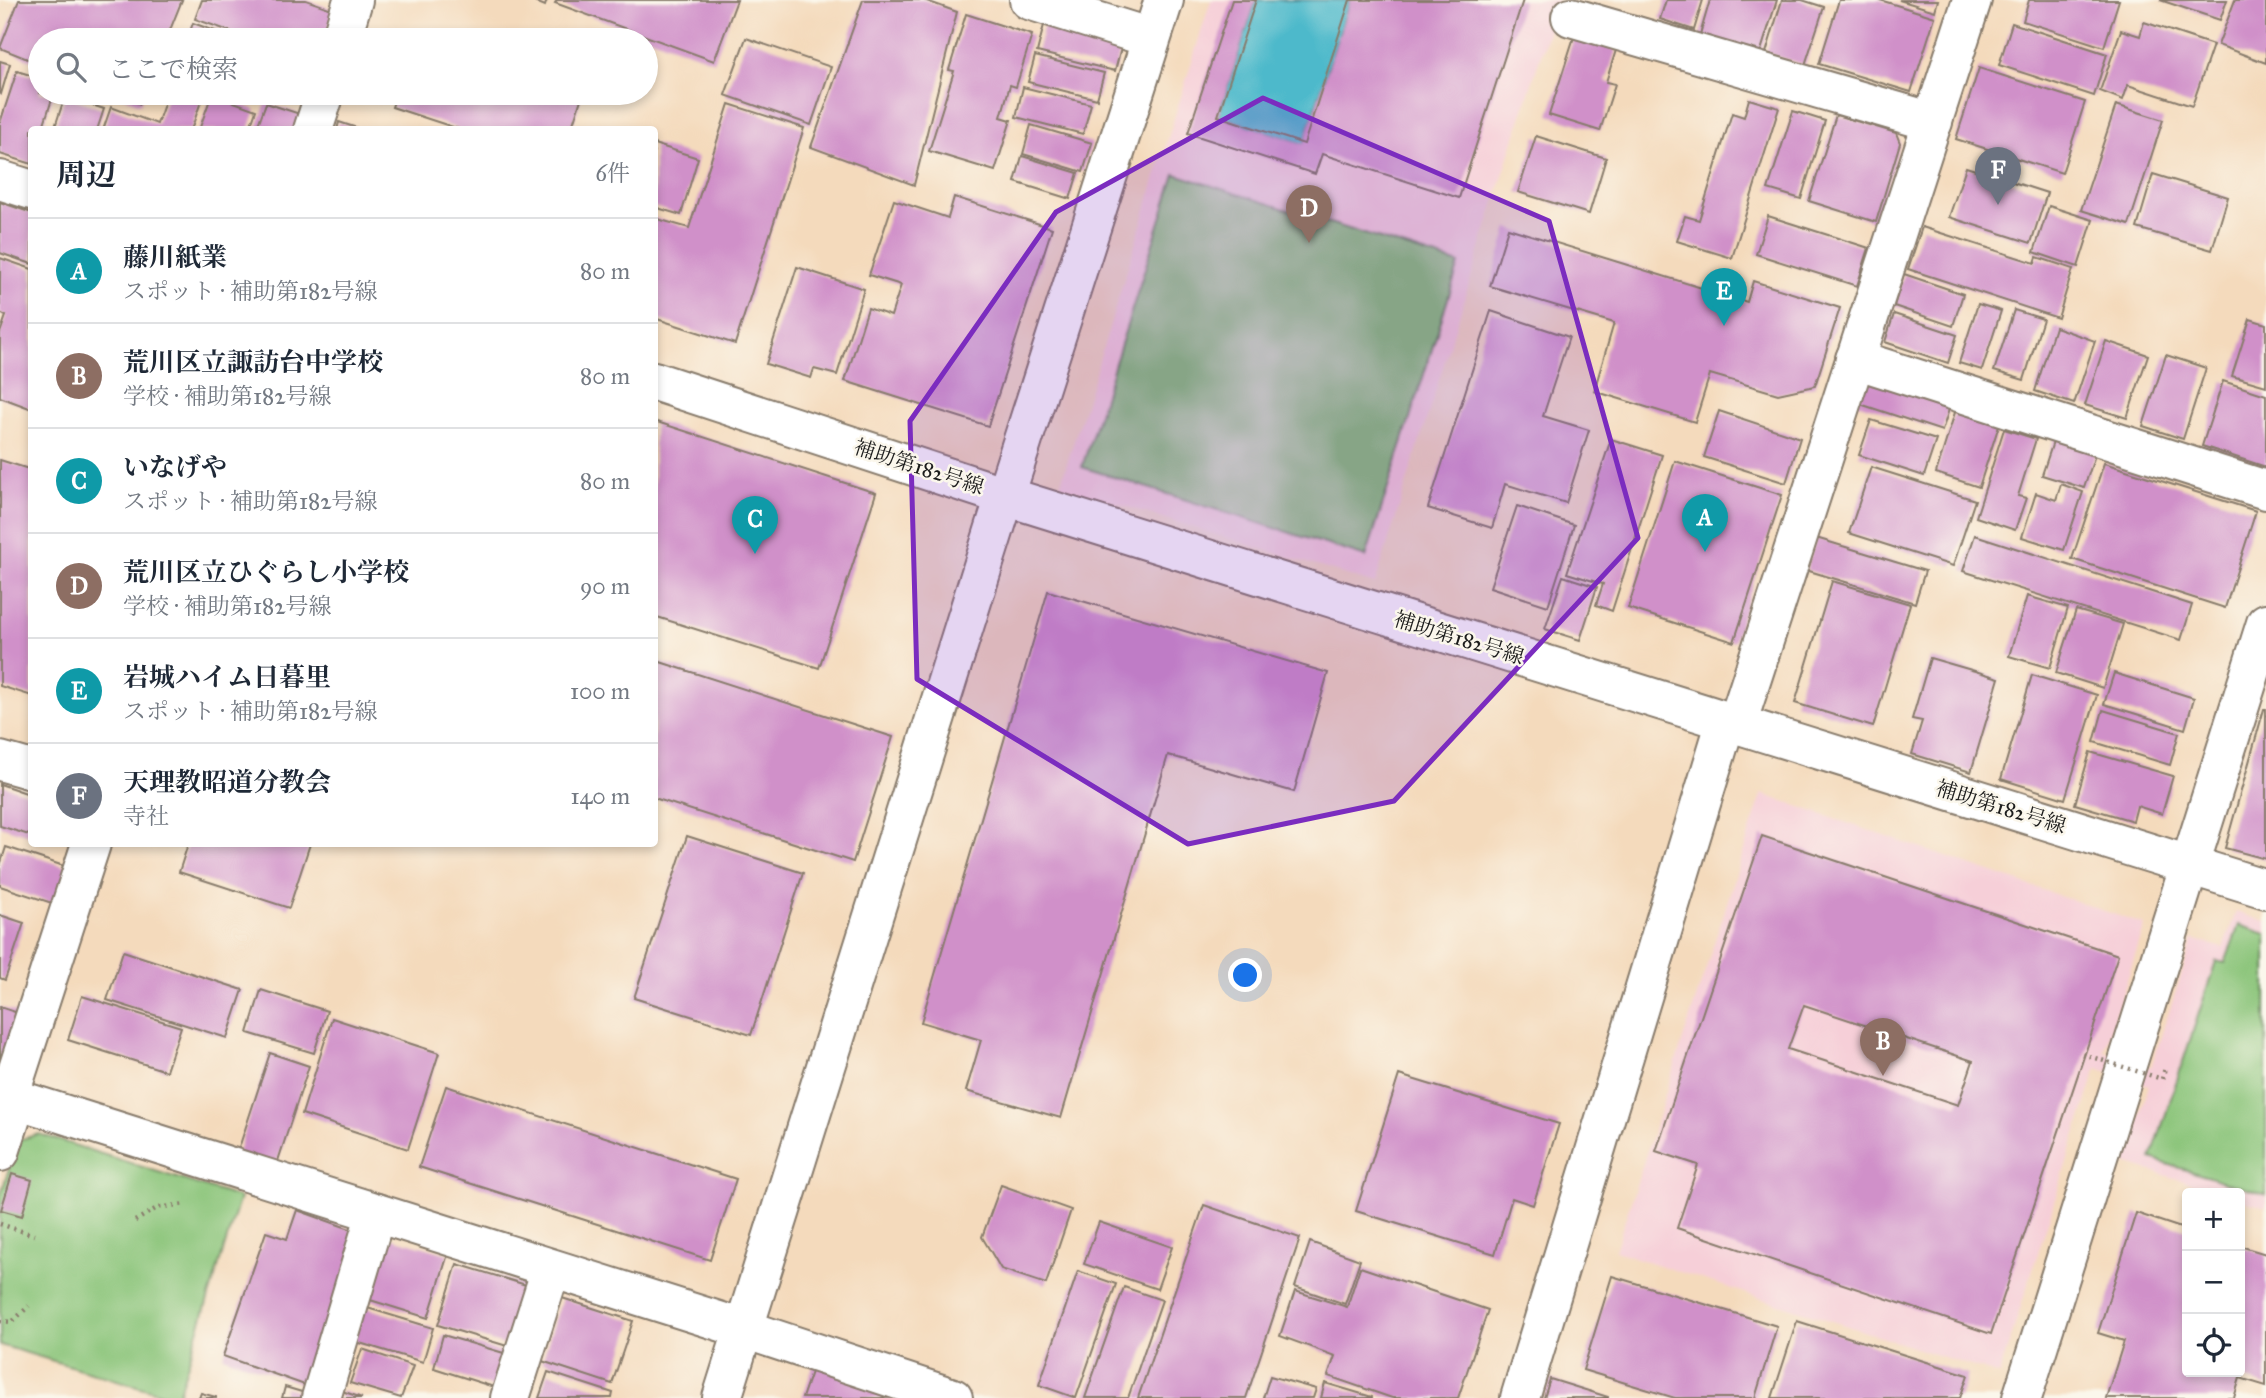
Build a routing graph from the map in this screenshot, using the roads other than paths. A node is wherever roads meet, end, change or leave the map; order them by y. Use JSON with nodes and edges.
{"nodes":[{"id":1,"x":353,"y":0,"type":"edge"},
{"id":2,"x":1029,"y":0,"type":"edge"},
{"id":3,"x":1164,"y":0,"type":"edge"},
{"id":4,"x":1972,"y":0,"type":"edge"},
{"id":5,"x":1571,"y":17,"type":"dead end"},
{"id":6,"x":345,"y":28,"type":"edge"},
{"id":7,"x":1151,"y":38,"type":"junction"},
{"id":8,"x":321,"y":105,"type":"edge"},
{"id":9,"x":1933,"y":122,"type":"junction"},
{"id":10,"x":314,"y":126,"type":"edge"},
{"id":11,"x":0,"y":180,"type":"edge"},
{"id":12,"x":28,"y":189,"type":"edge"},
{"id":13,"x":1855,"y":359,"type":"junction"},
{"id":14,"x":658,"y":382,"type":"edge"},
{"id":15,"x":2266,"y":490,"type":"edge"},
{"id":16,"x":1005,"y":496,"type":"junction"},
{"id":17,"x":2266,"y":623,"type":"edge"},
{"id":18,"x":1732,"y":723,"type":"junction"},
{"id":19,"x":0,"y":761,"type":"edge"},
{"id":20,"x":28,"y":769,"type":"edge"},
{"id":21,"x":90,"y":847,"type":"edge"},
{"id":22,"x":2190,"y":866,"type":"junction"},
{"id":23,"x":2266,"y":889,"type":"edge"},
{"id":24,"x":9,"y":1097,"type":"edge"},
{"id":25,"x":0,"y":1152,"type":"edge"},
{"id":26,"x":376,"y":1213,"type":"junction"},
{"id":27,"x":551,"y":1269,"type":"junction"},
{"id":28,"x":744,"y":1329,"type":"junction"},
{"id":29,"x":944,"y":1397,"type":"edge"},
{"id":30,"x":321,"y":1398,"type":"edge"},
{"id":31,"x":510,"y":1398,"type":"edge"},
{"id":32,"x":722,"y":1398,"type":"edge"},
{"id":33,"x":1520,"y":1398,"type":"edge"},
{"id":34,"x":2022,"y":1398,"type":"edge"}],
"edges":[{"from":1,"to":6,"type":"street"},
{"from":2,"to":7,"type":"street"},
{"from":3,"to":7,"type":"street"},
{"from":4,"to":9,"type":"street"},
{"from":5,"to":9,"type":"street"},
{"from":7,"to":16,"type":"street"},
{"from":8,"to":10,"type":"street"},
{"from":9,"to":13,"type":"street"},
{"from":11,"to":12,"type":"street"},
{"from":13,"to":15,"type":"street"},
{"from":13,"to":18,"type":"street"},
{"from":14,"to":16,"type":"street","name":"補助第182号線"},
{"from":16,"to":18,"type":"street","name":"補助第182号線"},
{"from":16,"to":28,"type":"street"},
{"from":17,"to":22,"type":"street"},
{"from":18,"to":22,"type":"street","name":"補助第182号線"},
{"from":18,"to":33,"type":"street"},
{"from":19,"to":20,"type":"street"},
{"from":21,"to":24,"type":"street"},
{"from":22,"to":23,"type":"street","name":"補助第182号線"},
{"from":22,"to":34,"type":"street"},
{"from":24,"to":25,"type":"street"},
{"from":24,"to":26,"type":"street"},
{"from":26,"to":27,"type":"street"},
{"from":26,"to":30,"type":"street"},
{"from":27,"to":28,"type":"street"},
{"from":27,"to":31,"type":"street"},
{"from":28,"to":29,"type":"street"},
{"from":28,"to":32,"type":"street"}]}
